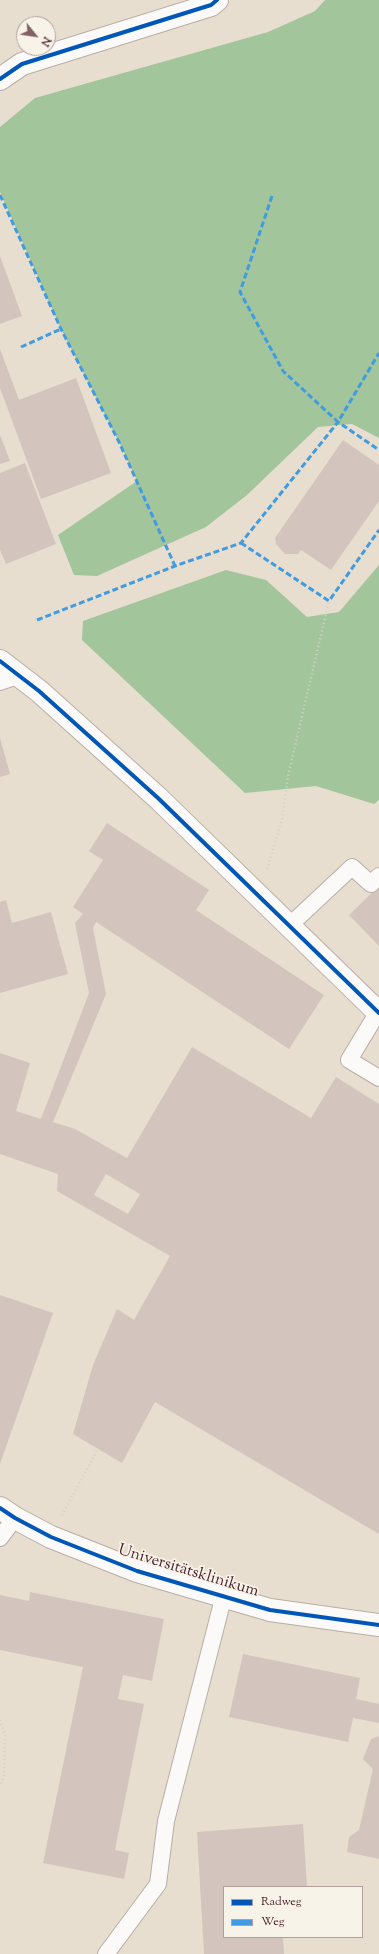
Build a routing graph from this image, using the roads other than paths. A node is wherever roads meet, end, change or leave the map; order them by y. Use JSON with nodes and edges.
{"nodes":[{"id":1,"x":218,"y":0,"type":"edge"},
{"id":2,"x":0,"y":79,"type":"edge"},
{"id":3,"x":0,"y":661,"type":"edge"},
{"id":4,"x":9,"y":679,"type":"edge"},
{"id":5,"x":379,"y":876,"type":"edge"},
{"id":6,"x":290,"y":925,"type":"junction"},
{"id":7,"x":379,"y":1012,"type":"edge"},
{"id":8,"x":379,"y":1078,"type":"edge"},
{"id":9,"x":8,"y":1513,"type":"edge"},
{"id":10,"x":0,"y":1538,"type":"edge"},
{"id":11,"x":224,"y":1595,"type":"junction"},
{"id":12,"x":379,"y":1625,"type":"edge"},
{"id":13,"x":106,"y":1954,"type":"edge"}],
"edges":[{"from":1,"to":2,"type":"street"},
{"from":3,"to":4,"type":"street"},
{"from":4,"to":6,"type":"street"},
{"from":5,"to":6,"type":"lane"},
{"from":6,"to":7,"type":"street"},
{"from":7,"to":8,"type":"lane"},
{"from":9,"to":10,"type":"lane"},
{"from":9,"to":11,"type":"street","name":"Universitätsklinikum"},
{"from":11,"to":12,"type":"street","name":"Universitätsklinikum"},
{"from":11,"to":13,"type":"lane"}]}
